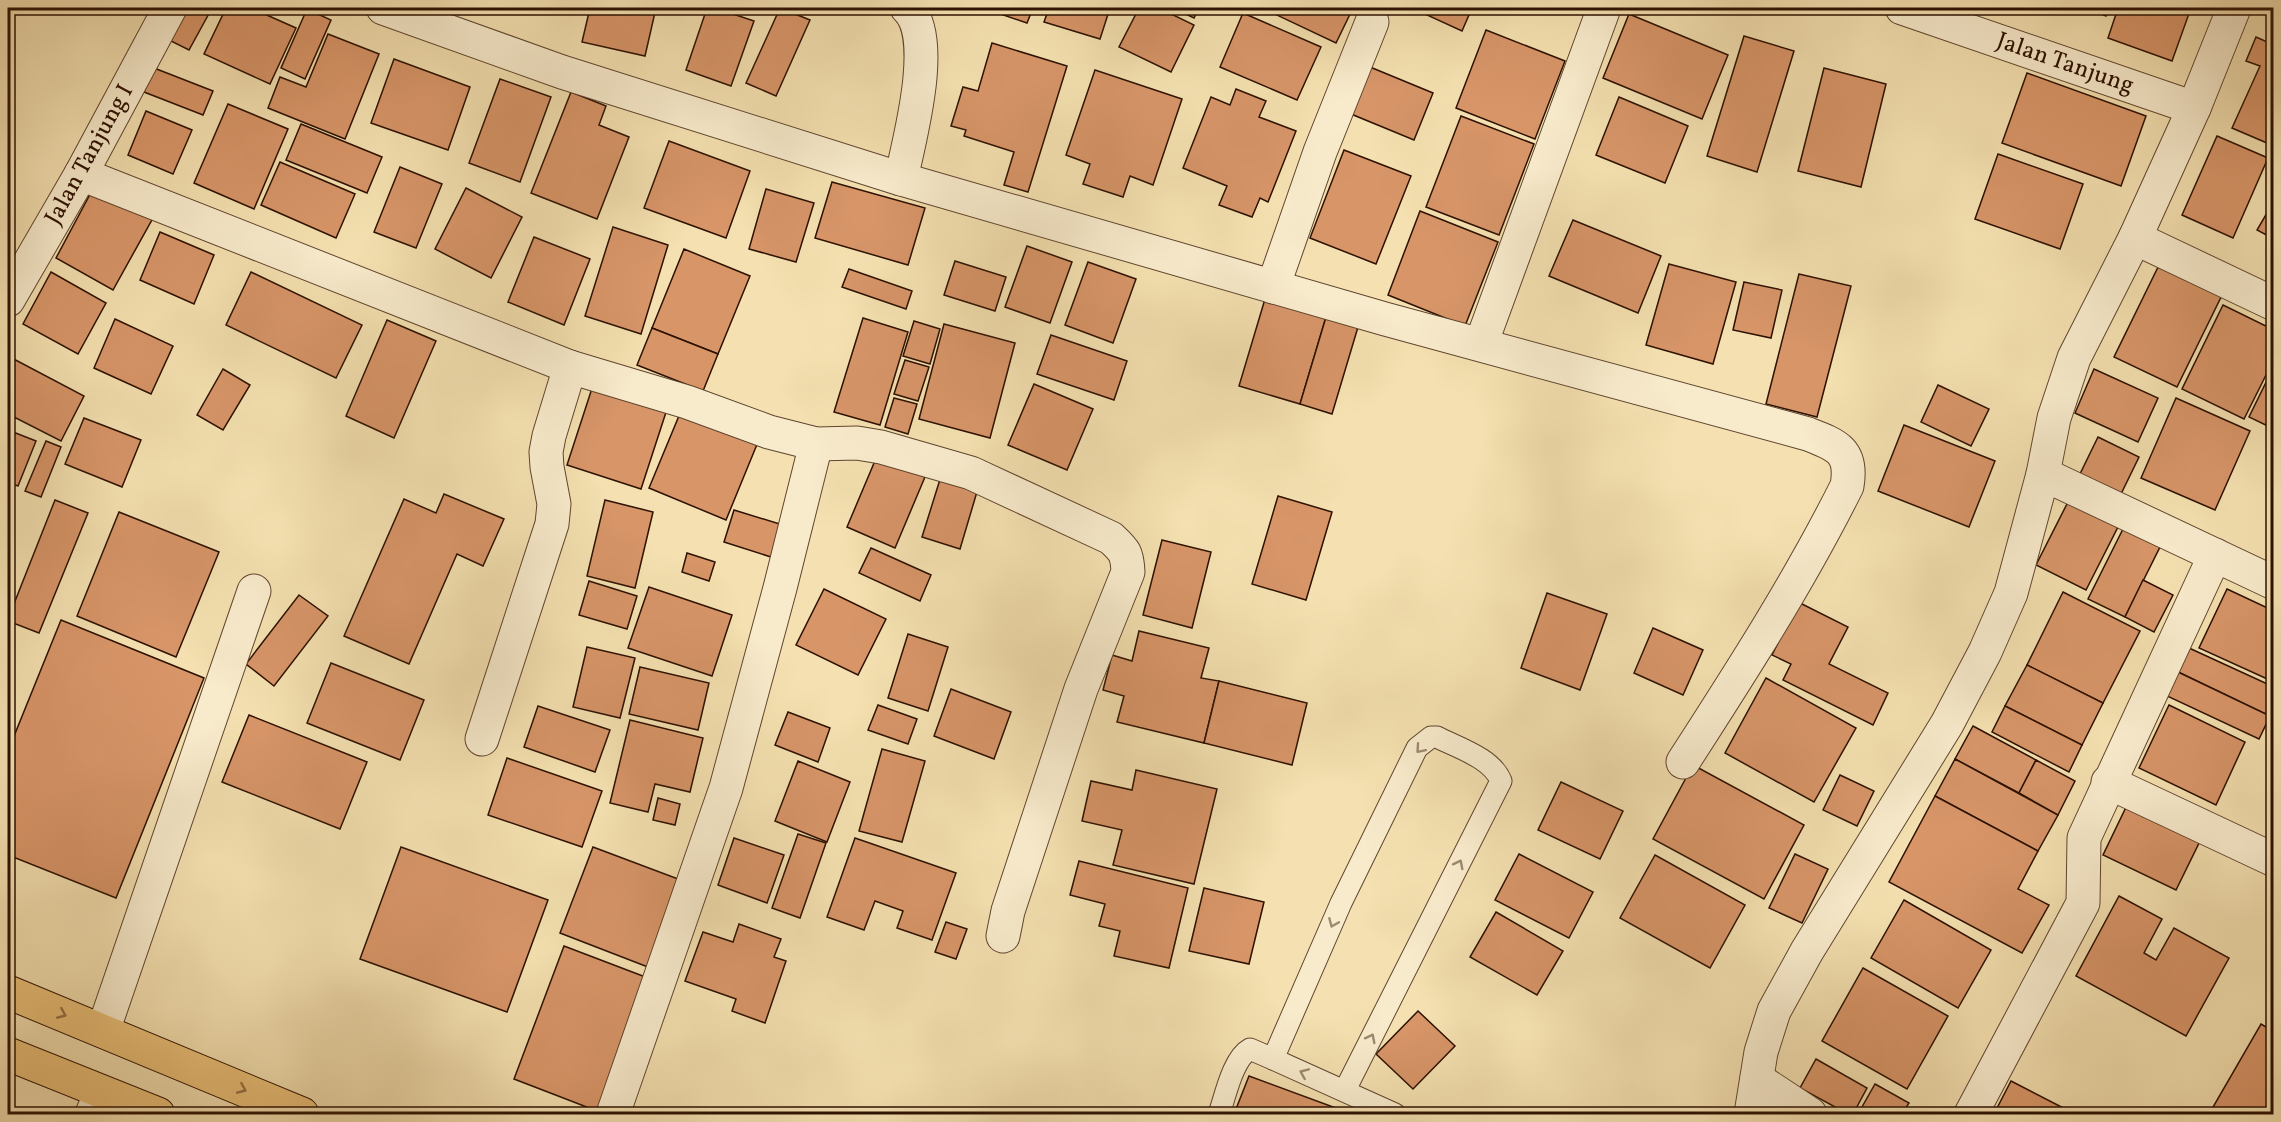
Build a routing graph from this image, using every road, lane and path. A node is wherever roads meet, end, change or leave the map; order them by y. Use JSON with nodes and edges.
{"nodes":[{"id":1,"x":170,"y":8,"type":"edge"},
{"id":2,"x":383,"y":8,"type":"edge"},
{"id":3,"x":907,"y":8,"type":"edge"},
{"id":4,"x":1604,"y":8,"type":"edge"},
{"id":5,"x":2234,"y":8,"type":"edge"},
{"id":6,"x":1910,"y":9,"type":"edge"},
{"id":7,"x":1372,"y":22,"type":"dead end"},
{"id":8,"x":2194,"y":108,"type":"junction"},
{"id":9,"x":81,"y":174,"type":"junction"},
{"id":10,"x":901,"y":179,"type":"junction"},
{"id":11,"x":2135,"y":238,"type":"junction"},
{"id":12,"x":1273,"y":287,"type":"junction"},
{"id":13,"x":8,"y":300,"type":"edge"},
{"id":14,"x":2274,"y":304,"type":"edge"},
{"id":15,"x":1480,"y":344,"type":"junction"},
{"id":16,"x":570,"y":367,"type":"junction"},
{"id":17,"x":816,"y":444,"type":"junction"},
{"id":18,"x":2043,"y":474,"type":"junction"},
{"id":19,"x":2215,"y":555,"type":"junction"},
{"id":20,"x":2274,"y":583,"type":"edge"},
{"id":21,"x":254,"y":591,"type":"dead end"},
{"id":22,"x":482,"y":740,"type":"dead end"},
{"id":23,"x":1683,"y":762,"type":"dead end"},
{"id":24,"x":2108,"y":782,"type":"junction"},
{"id":25,"x":2274,"y":860,"type":"edge"},
{"id":26,"x":1003,"y":936,"type":"dead end"},
{"id":27,"x":8,"y":992,"type":"edge"},
{"id":28,"x":103,"y":1031,"type":"junction"},
{"id":29,"x":8,"y":1054,"type":"edge"},
{"id":30,"x":1274,"y":1059,"type":"junction"},
{"id":31,"x":1757,"y":1078,"type":"junction"},
{"id":32,"x":1345,"y":1090,"type":"junction"},
{"id":33,"x":97,"y":1103,"type":"edge"},
{"id":34,"x":158,"y":1114,"type":"edge"},
{"id":35,"x":302,"y":1114,"type":"edge"},
{"id":36,"x":613,"y":1114,"type":"edge"},
{"id":37,"x":1219,"y":1114,"type":"edge"},
{"id":38,"x":1395,"y":1114,"type":"edge"},
{"id":39,"x":1751,"y":1114,"type":"edge"},
{"id":40,"x":1810,"y":1114,"type":"edge"},
{"id":41,"x":1971,"y":1114,"type":"edge"}],
"edges":[{"from":1,"to":9,"type":"street","name":"Jalan Tanjung I"},
{"from":2,"to":10,"type":"street"},
{"from":3,"to":10,"type":"street"},
{"from":4,"to":15,"type":"street"},
{"from":5,"to":8,"type":"street"},
{"from":6,"to":8,"type":"street","name":"Jalan Tanjung"},
{"from":7,"to":12,"type":"street"},
{"from":8,"to":11,"type":"street"},
{"from":9,"to":13,"type":"street","name":"Jalan Tanjung I"},
{"from":9,"to":16,"type":"street"},
{"from":10,"to":12,"type":"street"},
{"from":11,"to":14,"type":"street"},
{"from":11,"to":18,"type":"street"},
{"from":12,"to":15,"type":"street"},
{"from":15,"to":23,"type":"street"},
{"from":16,"to":17,"type":"street"},
{"from":16,"to":22,"type":"street"},
{"from":17,"to":26,"type":"street"},
{"from":17,"to":36,"type":"street"},
{"from":18,"to":19,"type":"street"},
{"from":18,"to":31,"type":"street"},
{"from":19,"to":20,"type":"street"},
{"from":19,"to":24,"type":"street"},
{"from":21,"to":28,"type":"street"},
{"from":24,"to":25,"type":"street"},
{"from":24,"to":41,"type":"street"},
{"from":27,"to":28,"type":"main road","one_way":true},
{"from":28,"to":35,"type":"main road","one_way":true},
{"from":29,"to":33,"type":"main road"},
{"from":32,"to":30,"type":"lane","one_way":true},
{"from":32,"to":30,"type":"lane","one_way":true},
{"from":30,"to":37,"type":"lane"},
{"from":31,"to":39,"type":"street"},
{"from":31,"to":40,"type":"street"},
{"from":32,"to":38,"type":"lane"},
{"from":33,"to":34,"type":"main road"}]}
